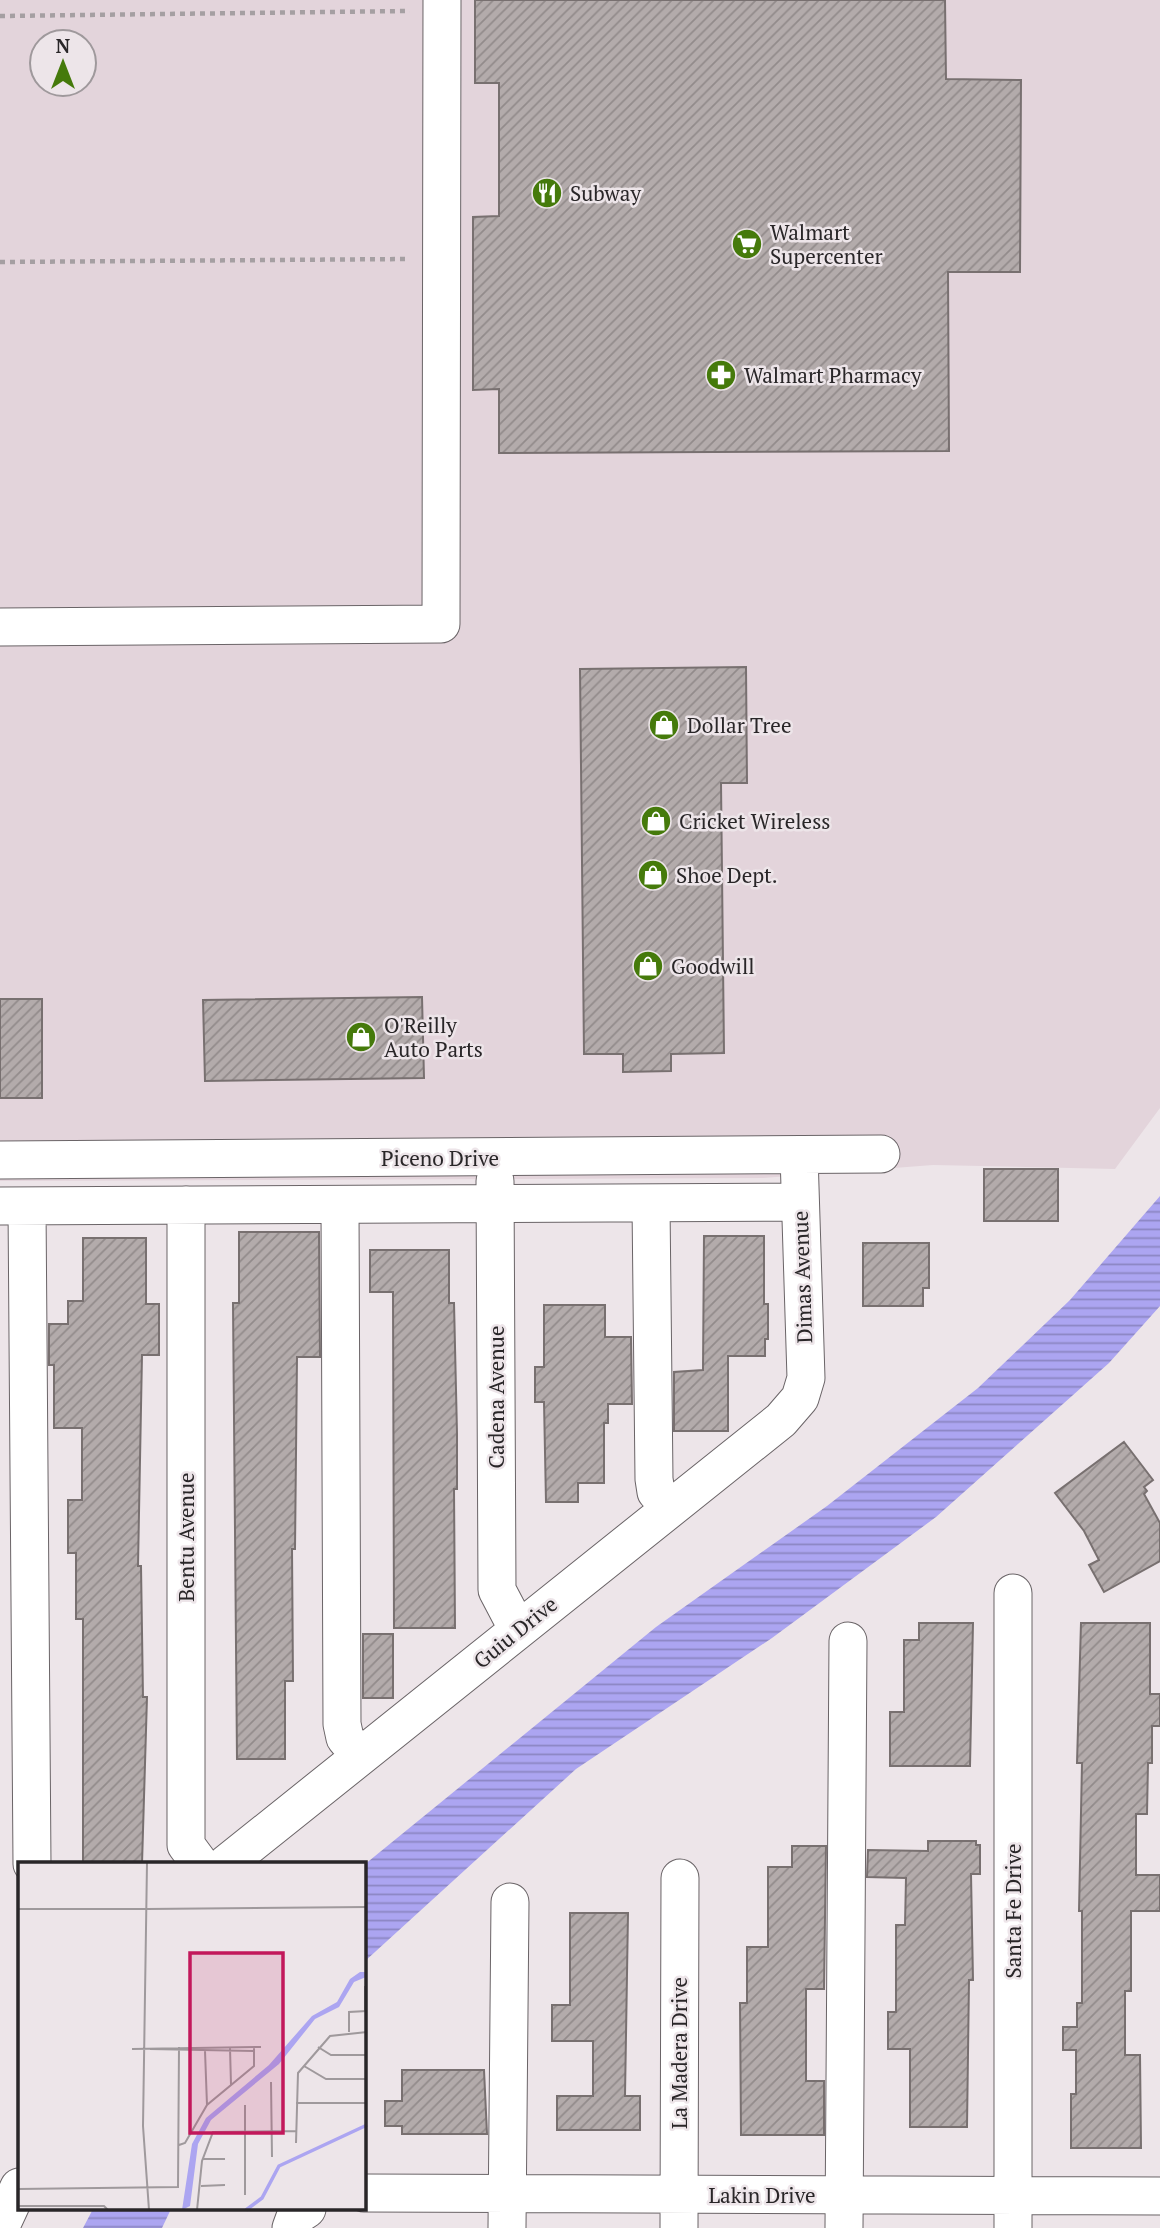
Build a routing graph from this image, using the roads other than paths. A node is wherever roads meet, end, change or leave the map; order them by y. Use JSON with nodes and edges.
{"nodes":[{"id":1,"x":442,"y":5,"type":"edge"},
{"id":2,"x":0,"y":627,"type":"edge"},
{"id":3,"x":881,"y":1154,"type":"dead end"},
{"id":4,"x":799,"y":1155,"type":"junction"},
{"id":5,"x":495,"y":1158,"type":"junction"},
{"id":6,"x":0,"y":1160,"type":"edge"},
{"id":7,"x":800,"y":1202,"type":"junction"},
{"id":8,"x":652,"y":1204,"type":"junction"},
{"id":9,"x":186,"y":1205,"type":"junction"},
{"id":10,"x":340,"y":1205,"type":"junction"},
{"id":11,"x":495,"y":1205,"type":"junction"},
{"id":12,"x":13,"y":1206,"type":"edge"},
{"id":13,"x":800,"y":1398,"type":"joint"},
{"id":14,"x":671,"y":1508,"type":"junction"},
{"id":15,"x":1013,"y":1593,"type":"dead end"},
{"id":16,"x":518,"y":1630,"type":"junction"},
{"id":17,"x":848,"y":1641,"type":"dead end"},
{"id":18,"x":360,"y":1756,"type":"junction"},
{"id":19,"x":32,"y":1862,"type":"edge"},
{"id":20,"x":199,"y":1862,"type":"edge"},
{"id":21,"x":228,"y":1862,"type":"edge"},
{"id":22,"x":680,"y":1878,"type":"dead end"},
{"id":23,"x":510,"y":1902,"type":"dead end"},
{"id":24,"x":18,"y":2189,"type":"edge"},
{"id":25,"x":366,"y":2193,"type":"edge"},
{"id":26,"x":1160,"y":2196,"type":"edge"},
{"id":27,"x":306,"y":2210,"type":"edge"},
{"id":28,"x":506,"y":2211,"type":"edge"},
{"id":29,"x":844,"y":2211,"type":"edge"},
{"id":30,"x":679,"y":2212,"type":"edge"},
{"id":31,"x":1013,"y":2212,"type":"edge"},
{"id":32,"x":0,"y":2228,"type":"edge"},
{"id":33,"x":290,"y":2228,"type":"edge"}],
"edges":[{"from":1,"to":2,"type":"street"},
{"from":3,"to":4,"type":"street","name":"Piceno Drive"},
{"from":4,"to":5,"type":"street","name":"Piceno Drive"},
{"from":4,"to":7,"type":"street","name":"Dimas Avenue"},
{"from":5,"to":6,"type":"street","name":"Piceno Drive"},
{"from":5,"to":11,"type":"street","name":"Cadena Avenue"},
{"from":7,"to":8,"type":"street"},
{"from":7,"to":13,"type":"street","name":"Dimas Avenue"},
{"from":8,"to":11,"type":"street"},
{"from":8,"to":14,"type":"street"},
{"from":9,"to":10,"type":"street"},
{"from":9,"to":12,"type":"street"},
{"from":9,"to":20,"type":"street","name":"Bentu Avenue"},
{"from":10,"to":11,"type":"street"},
{"from":10,"to":18,"type":"street"},
{"from":11,"to":16,"type":"street","name":"Cadena Avenue"},
{"from":12,"to":19,"type":"street"},
{"from":13,"to":14,"type":"street","name":"Guiu Drive"},
{"from":14,"to":16,"type":"street","name":"Guiu Drive"},
{"from":15,"to":31,"type":"street","name":"Santa Fe Drive"},
{"from":16,"to":18,"type":"street","name":"Guiu Drive"},
{"from":17,"to":29,"type":"street"},
{"from":18,"to":21,"type":"street","name":"Guiu Drive"},
{"from":22,"to":30,"type":"street","name":"La Madera Drive"},
{"from":23,"to":28,"type":"street"},
{"from":24,"to":32,"type":"street"},
{"from":25,"to":28,"type":"street","name":"Lakin Drive"},
{"from":26,"to":31,"type":"street","name":"Lakin Drive"},
{"from":27,"to":33,"type":"street"},
{"from":28,"to":30,"type":"street","name":"Lakin Drive"},
{"from":29,"to":30,"type":"street","name":"Lakin Drive"},
{"from":29,"to":31,"type":"street","name":"Lakin Drive"}]}
